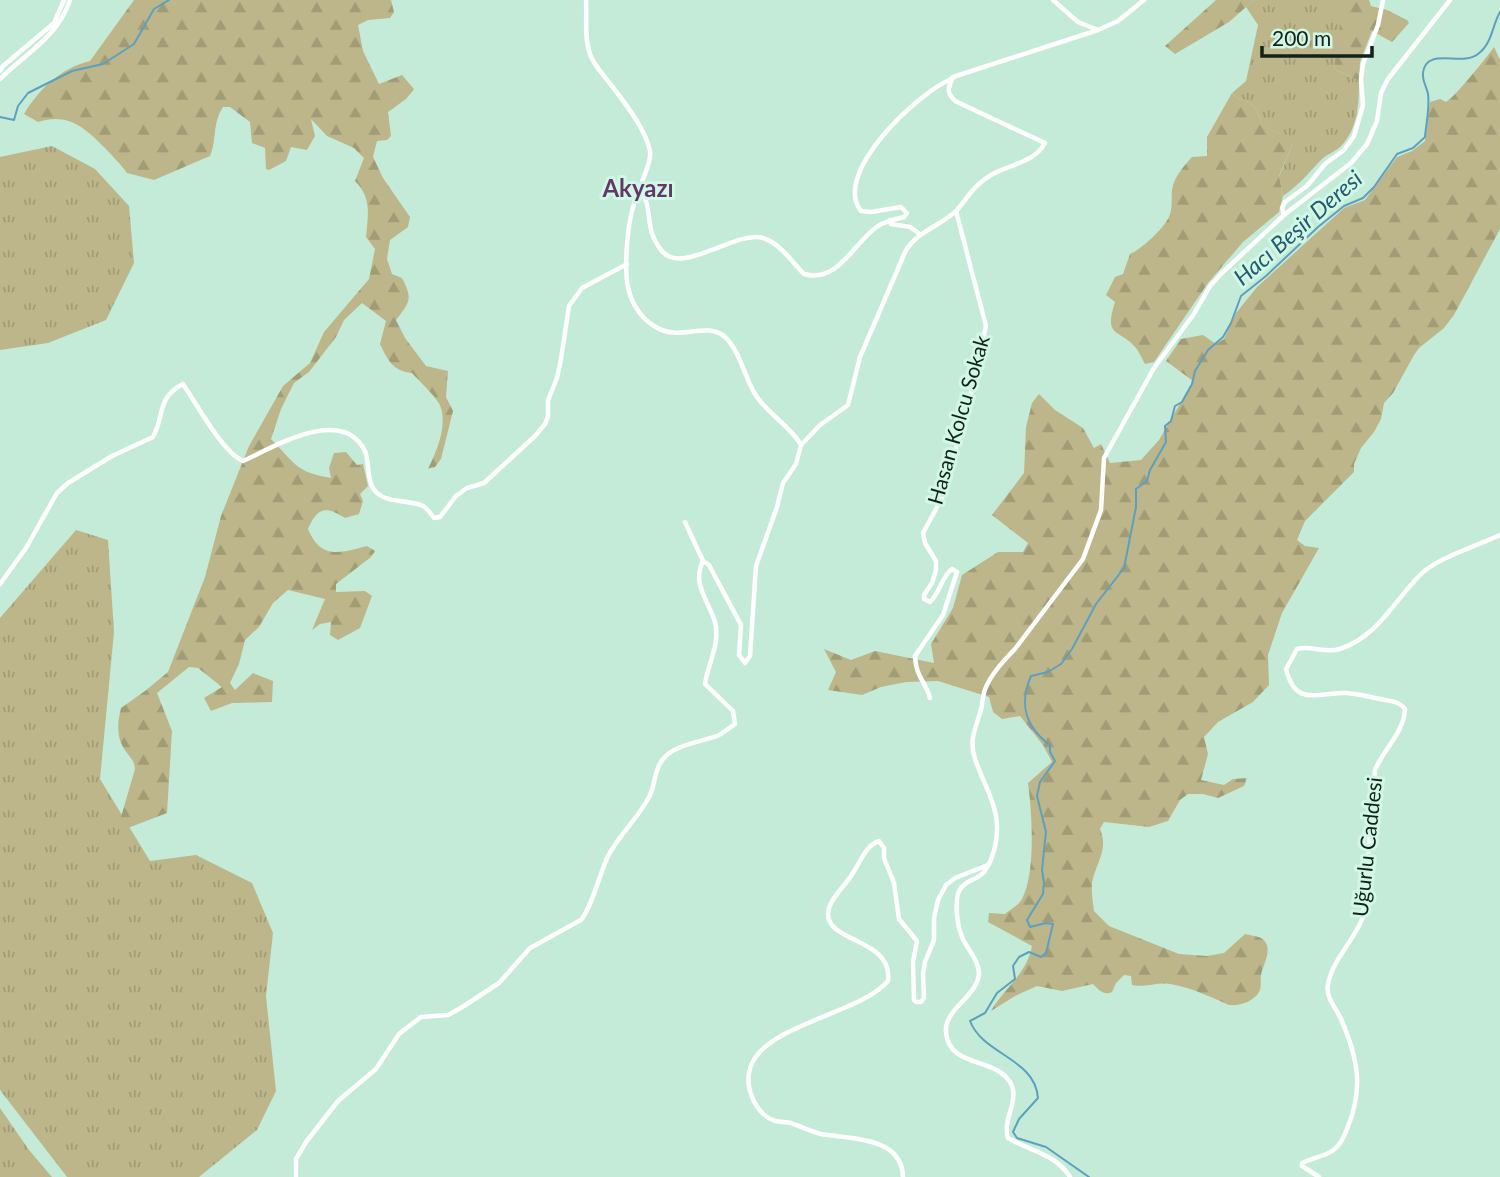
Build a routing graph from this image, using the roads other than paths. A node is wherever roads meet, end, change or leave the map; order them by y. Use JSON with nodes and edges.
{"nodes":[{"id":1,"x":64,"y":0,"type":"edge"},
{"id":2,"x":70,"y":0,"type":"edge"},
{"id":3,"x":586,"y":0,"type":"edge"},
{"id":4,"x":1052,"y":0,"type":"edge"},
{"id":5,"x":1144,"y":0,"type":"edge"},
{"id":6,"x":1383,"y":0,"type":"edge"},
{"id":7,"x":1450,"y":0,"type":"edge"},
{"id":8,"x":1098,"y":30,"type":"junction"},
{"id":9,"x":0,"y":71,"type":"edge"},
{"id":10,"x":953,"y":77,"type":"junction"},
{"id":11,"x":0,"y":79,"type":"edge"},
{"id":12,"x":640,"y":193,"type":"junction"},
{"id":13,"x":956,"y":211,"type":"junction"},
{"id":14,"x":1284,"y":215,"type":"junction"},
{"id":15,"x":890,"y":220,"type":"junction"},
{"id":16,"x":920,"y":234,"type":"junction"},
{"id":17,"x":627,"y":264,"type":"junction"},
{"id":18,"x":801,"y":445,"type":"junction"},
{"id":19,"x":685,"y":522,"type":"dead end"},
{"id":20,"x":1500,"y":535,"type":"edge"},
{"id":21,"x":703,"y":561,"type":"junction"},
{"id":22,"x":0,"y":584,"type":"edge"},
{"id":23,"x":930,"y":698,"type":"dead end"},
{"id":24,"x":988,"y":865,"type":"junction"},
{"id":25,"x":296,"y":1177,"type":"edge"},
{"id":26,"x":903,"y":1177,"type":"edge"},
{"id":27,"x":1070,"y":1177,"type":"edge"},
{"id":28,"x":1319,"y":1177,"type":"edge"}],
"edges":[{"from":1,"to":9,"type":"street"},
{"from":2,"to":11,"type":"street"},
{"from":3,"to":12,"type":"street"},
{"from":4,"to":8,"type":"street"},
{"from":5,"to":8,"type":"street"},
{"from":6,"to":14,"type":"street"},
{"from":7,"to":14,"type":"street"},
{"from":8,"to":10,"type":"street"},
{"from":10,"to":13,"type":"street"},
{"from":10,"to":15,"type":"street"},
{"from":12,"to":15,"type":"street"},
{"from":12,"to":17,"type":"street"},
{"from":13,"to":16,"type":"street"},
{"from":13,"to":23,"type":"street","name":"Hasan Kolcu Sokak"},
{"from":14,"to":24,"type":"street"},
{"from":15,"to":16,"type":"street"},
{"from":16,"to":18,"type":"street"},
{"from":17,"to":18,"type":"street"},
{"from":17,"to":22,"type":"street"},
{"from":18,"to":21,"type":"street"},
{"from":19,"to":21,"type":"street"},
{"from":20,"to":28,"type":"street","name":"Uğurlu Caddesi"},
{"from":21,"to":25,"type":"street"},
{"from":24,"to":26,"type":"street"},
{"from":24,"to":27,"type":"street"}]}
